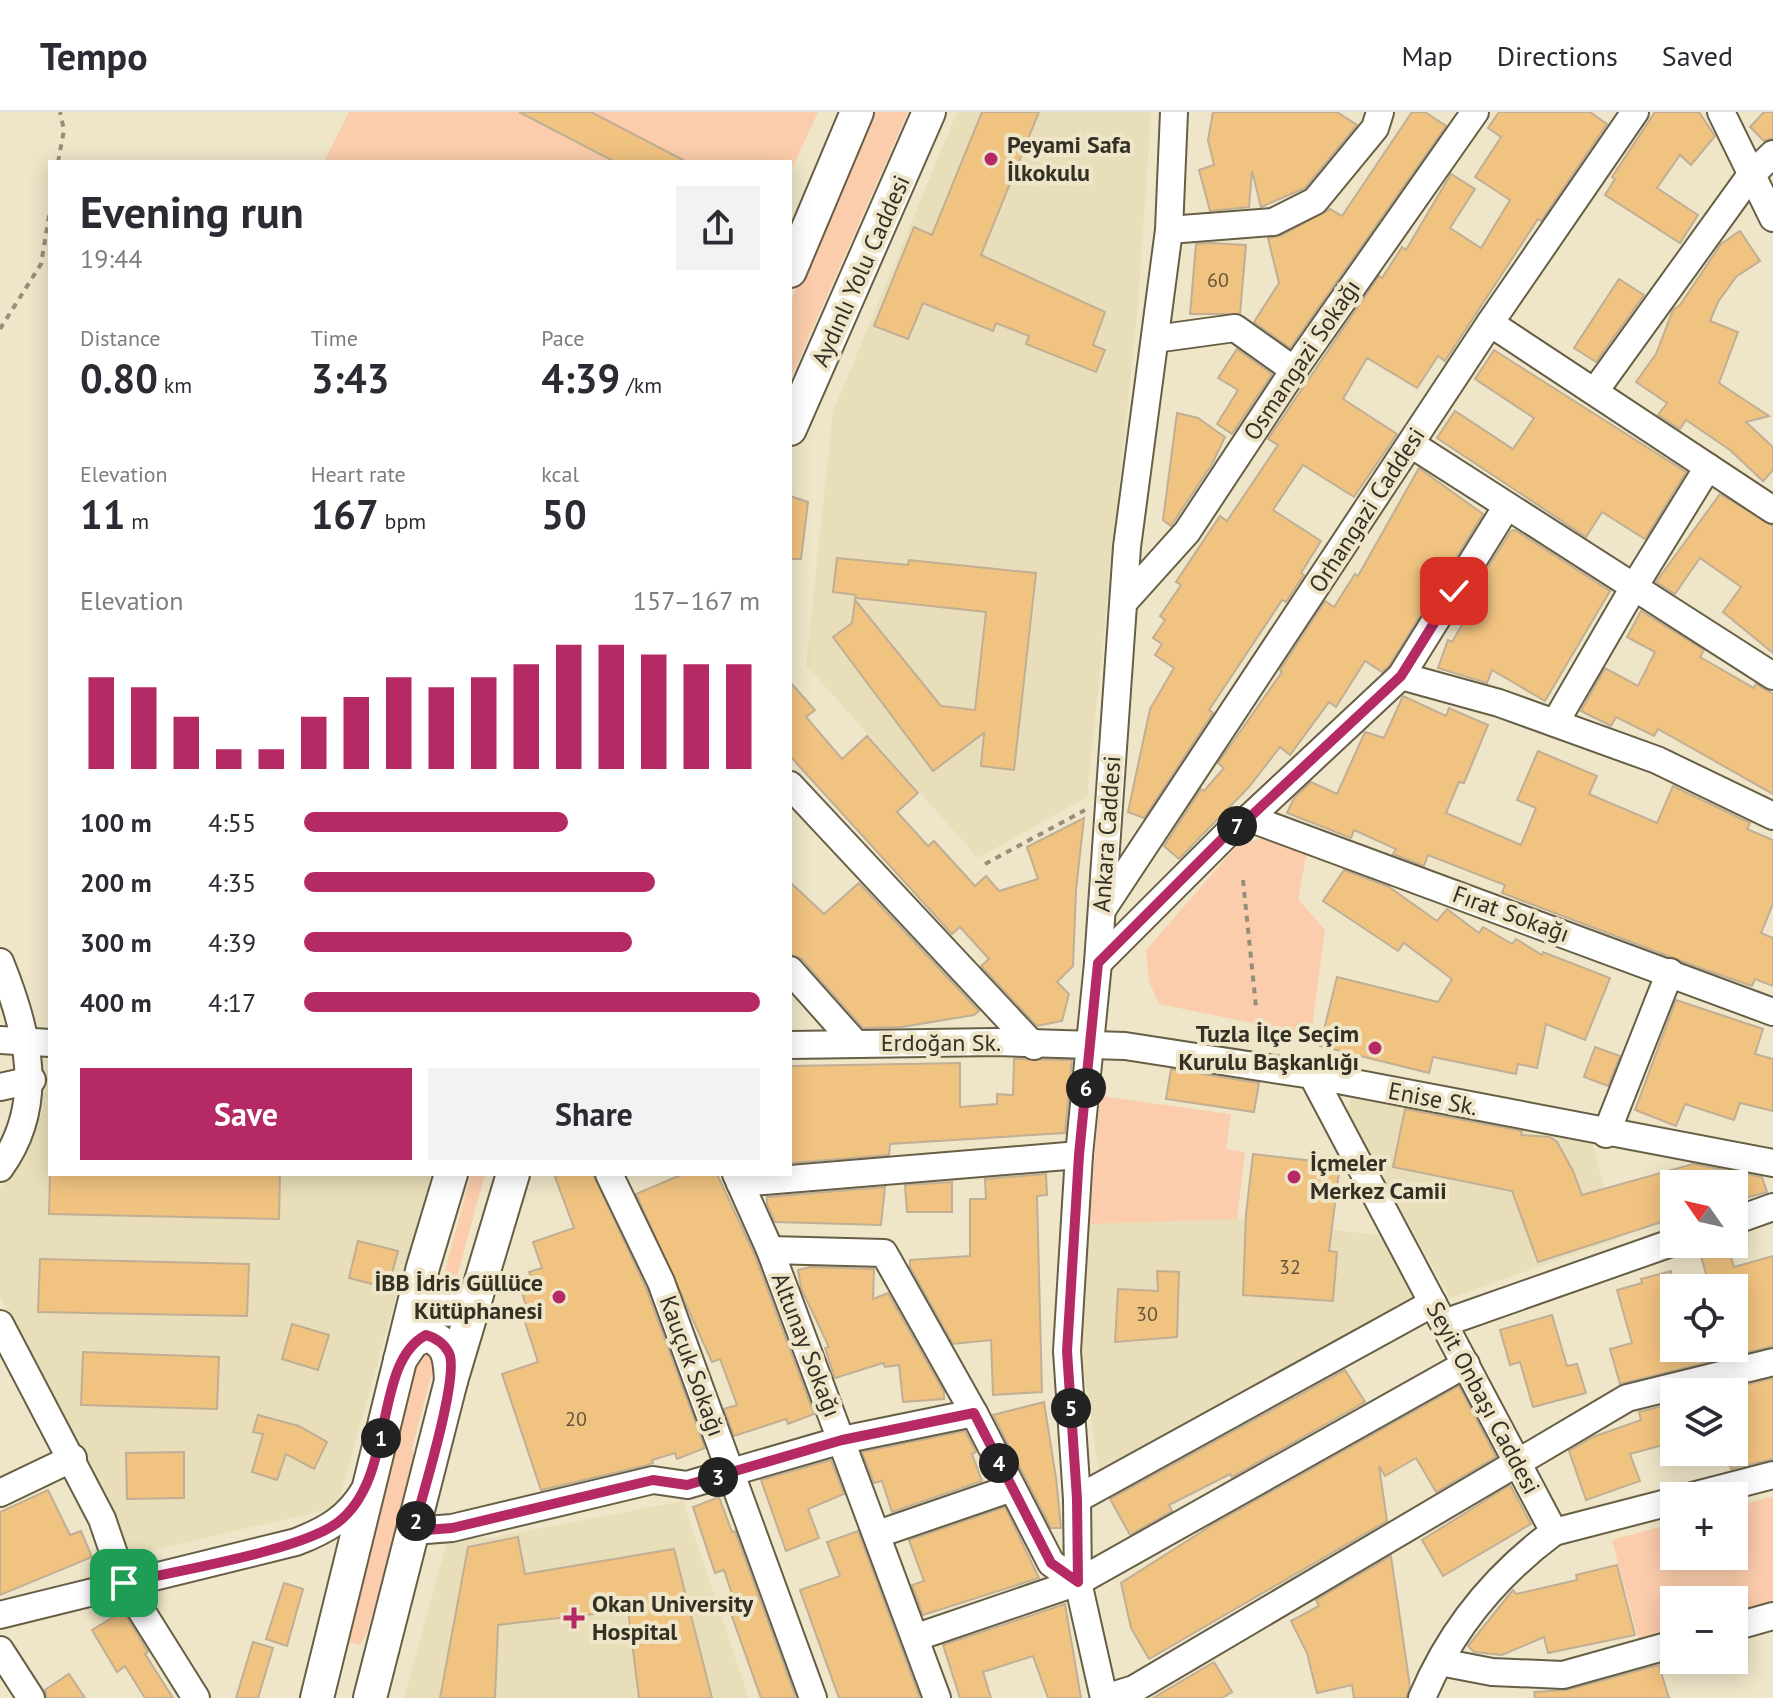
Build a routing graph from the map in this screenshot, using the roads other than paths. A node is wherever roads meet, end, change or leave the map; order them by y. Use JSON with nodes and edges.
{"nodes":[{"id":1,"x":857,"y":112,"type":"edge"},
{"id":2,"x":929,"y":112,"type":"edge"},
{"id":3,"x":1174,"y":112,"type":"edge"},
{"id":4,"x":1380,"y":112,"type":"edge"},
{"id":5,"x":1475,"y":112,"type":"edge"},
{"id":6,"x":1635,"y":112,"type":"edge"},
{"id":7,"x":1721,"y":112,"type":"edge"},
{"id":8,"x":1773,"y":154,"type":"edge"},
{"id":9,"x":1750,"y":176,"type":"junction"},
{"id":10,"x":1773,"y":218,"type":"edge"},
{"id":11,"x":1169,"y":230,"type":"junction"},
{"id":12,"x":792,"y":266,"type":"edge"},
{"id":13,"x":1490,"y":323,"type":"junction"},
{"id":14,"x":1155,"y":339,"type":"junction"},
{"id":15,"x":1294,"y":370,"type":"junction"},
{"id":16,"x":1595,"y":391,"type":"junction"},
{"id":17,"x":792,"y":424,"type":"edge"},
{"id":18,"x":1411,"y":444,"type":"junction"},
{"id":19,"x":1708,"y":467,"type":"junction"},
{"id":20,"x":1507,"y":506,"type":"junction"},
{"id":21,"x":1773,"y":510,"type":"edge"},
{"id":22,"x":1634,"y":587,"type":"junction"},
{"id":23,"x":1124,"y":602,"type":"junction"},
{"id":24,"x":1401,"y":676,"type":"junction"},
{"id":25,"x":1773,"y":676,"type":"edge"},
{"id":26,"x":1555,"y":723,"type":"junction"},
{"id":27,"x":792,"y":787,"type":"edge"},
{"id":28,"x":1773,"y":816,"type":"edge"},
{"id":29,"x":1249,"y":818,"type":"junction"},
{"id":30,"x":1102,"y":910,"type":"junction"},
{"id":31,"x":0,"y":962,"type":"edge"},
{"id":32,"x":1098,"y":963,"type":"junction"},
{"id":33,"x":792,"y":972,"type":"edge"},
{"id":34,"x":1670,"y":972,"type":"junction"},
{"id":35,"x":1773,"y":1012,"type":"edge"},
{"id":36,"x":0,"y":1014,"type":"edge"},
{"id":37,"x":0,"y":1040,"type":"edge"},
{"id":38,"x":38,"y":1042,"type":"edge"},
{"id":39,"x":855,"y":1043,"type":"junction"},
{"id":40,"x":792,"y":1045,"type":"edge"},
{"id":41,"x":1034,"y":1046,"type":"junction"},
{"id":42,"x":1091,"y":1047,"type":"junction"},
{"id":43,"x":1312,"y":1075,"type":"junction"},
{"id":44,"x":32,"y":1080,"type":"junction"},
{"id":45,"x":0,"y":1087,"type":"edge"},
{"id":46,"x":1606,"y":1134,"type":"junction"},
{"id":47,"x":1079,"y":1155,"type":"junction"},
{"id":48,"x":1773,"y":1163,"type":"edge"},
{"id":49,"x":0,"y":1168,"type":"edge"},
{"id":50,"x":792,"y":1175,"type":"edge"},
{"id":51,"x":450,"y":1176,"type":"edge"},
{"id":52,"x":512,"y":1176,"type":"edge"},
{"id":53,"x":610,"y":1176,"type":"edge"},
{"id":54,"x":781,"y":1176,"type":"edge"},
{"id":55,"x":738,"y":1179,"type":"edge"},
{"id":56,"x":1773,"y":1207,"type":"edge"},
{"id":57,"x":1748,"y":1216,"type":"edge"},
{"id":58,"x":1660,"y":1246,"type":"edge"},
{"id":59,"x":770,"y":1250,"type":"junction"},
{"id":60,"x":418,"y":1286,"type":"junction"},
{"id":61,"x":477,"y":1294,"type":"junction"},
{"id":62,"x":1438,"y":1313,"type":"junction"},
{"id":63,"x":0,"y":1324,"type":"edge"},
{"id":64,"x":6,"y":1353,"type":"edge"},
{"id":65,"x":400,"y":1360,"type":"junction"},
{"id":66,"x":1773,"y":1362,"type":"edge"},
{"id":67,"x":1466,"y":1364,"type":"junction"},
{"id":68,"x":451,"y":1381,"type":"junction"},
{"id":69,"x":974,"y":1413,"type":"junction"},
{"id":70,"x":842,"y":1440,"type":"junction"},
{"id":71,"x":73,"y":1458,"type":"junction"},
{"id":72,"x":1519,"y":1465,"type":"junction"},
{"id":73,"x":731,"y":1474,"type":"junction"},
{"id":74,"x":1773,"y":1475,"type":"edge"},
{"id":75,"x":371,"y":1479,"type":"junction"},
{"id":76,"x":1746,"y":1482,"type":"edge"},
{"id":77,"x":1012,"y":1488,"type":"junction"},
{"id":78,"x":0,"y":1493,"type":"edge"},
{"id":79,"x":1077,"y":1499,"type":"junction"},
{"id":80,"x":1660,"y":1505,"type":"edge"},
{"id":81,"x":413,"y":1531,"type":"junction"},
{"id":82,"x":1554,"y":1532,"type":"junction"},
{"id":83,"x":878,"y":1534,"type":"junction"},
{"id":84,"x":296,"y":1542,"type":"junction"},
{"id":85,"x":1078,"y":1582,"type":"junction"},
{"id":86,"x":124,"y":1583,"type":"junction"},
{"id":87,"x":344,"y":1587,"type":"junction"},
{"id":88,"x":0,"y":1615,"type":"edge"},
{"id":89,"x":1773,"y":1616,"type":"edge"},
{"id":90,"x":1748,"y":1623,"type":"edge"},
{"id":91,"x":335,"y":1628,"type":"junction"},
{"id":92,"x":386,"y":1633,"type":"junction"},
{"id":93,"x":917,"y":1637,"type":"junction"},
{"id":94,"x":1660,"y":1648,"type":"edge"},
{"id":95,"x":0,"y":1650,"type":"edge"},
{"id":96,"x":1440,"y":1662,"type":"junction"},
{"id":97,"x":31,"y":1698,"type":"edge"},
{"id":98,"x":196,"y":1698,"type":"edge"},
{"id":99,"x":317,"y":1698,"type":"edge"},
{"id":100,"x":370,"y":1698,"type":"edge"},
{"id":101,"x":813,"y":1698,"type":"edge"},
{"id":102,"x":937,"y":1698,"type":"edge"},
{"id":103,"x":1104,"y":1698,"type":"edge"},
{"id":104,"x":1422,"y":1698,"type":"edge"}],
"edges":[{"from":1,"to":12,"type":"main road"},
{"from":2,"to":17,"type":"main road","name":"Aydınlı Yolu Caddesi"},
{"from":3,"to":11,"type":"street","name":"Ankara Caddesi"},
{"from":4,"to":11,"type":"street"},
{"from":5,"to":15,"type":"street","name":"Osmangazi Sokağı"},
{"from":6,"to":13,"type":"street","name":"Orhangazi Caddesi"},
{"from":7,"to":9,"type":"street"},
{"from":8,"to":9,"type":"street"},
{"from":9,"to":10,"type":"street"},
{"from":9,"to":16,"type":"street"},
{"from":11,"to":14,"type":"street","name":"Ankara Caddesi"},
{"from":13,"to":16,"type":"street"},
{"from":13,"to":18,"type":"street","name":"Orhangazi Caddesi"},
{"from":14,"to":15,"type":"street"},
{"from":14,"to":23,"type":"street","name":"Ankara Caddesi"},
{"from":15,"to":23,"type":"street","name":"Osmangazi Sokağı"},
{"from":16,"to":19,"type":"street"},
{"from":18,"to":20,"type":"street"},
{"from":18,"to":30,"type":"street","name":"Orhangazi Caddesi"},
{"from":19,"to":21,"type":"street"},
{"from":19,"to":22,"type":"street"},
{"from":20,"to":22,"type":"street"},
{"from":20,"to":24,"type":"street"},
{"from":22,"to":25,"type":"street"},
{"from":22,"to":26,"type":"street"},
{"from":23,"to":30,"type":"street","name":"Ankara Caddesi"},
{"from":24,"to":26,"type":"street"},
{"from":24,"to":29,"type":"street"},
{"from":26,"to":28,"type":"street"},
{"from":27,"to":41,"type":"street"},
{"from":29,"to":32,"type":"street"},
{"from":29,"to":34,"type":"street","name":"Fırat Sokağı"},
{"from":30,"to":32,"type":"street","name":"Ankara Caddesi"},
{"from":31,"to":38,"type":"street"},
{"from":32,"to":42,"type":"street","name":"Ankara Caddesi"},
{"from":33,"to":39,"type":"street"},
{"from":34,"to":35,"type":"street","name":"Fırat Sokağı"},
{"from":34,"to":46,"type":"street"},
{"from":36,"to":38,"type":"street"},
{"from":37,"to":38,"type":"street"},
{"from":38,"to":44,"type":"street"},
{"from":39,"to":40,"type":"street","name":"Erdoğan Sk."},
{"from":39,"to":41,"type":"street","name":"Erdoğan Sk."},
{"from":41,"to":42,"type":"street","name":"Erdoğan Sk."},
{"from":42,"to":43,"type":"street","name":"Enise Sk."},
{"from":42,"to":47,"type":"street","name":"Ankara Caddesi"},
{"from":43,"to":46,"type":"street","name":"Enise Sk."},
{"from":43,"to":62,"type":"street","name":"Seyit Onbaşı Caddesi"},
{"from":44,"to":45,"type":"street"},
{"from":44,"to":49,"type":"street"},
{"from":46,"to":48,"type":"street","name":"Enise Sk."},
{"from":47,"to":50,"type":"street"},
{"from":47,"to":79,"type":"street","name":"Ankara Caddesi"},
{"from":51,"to":60,"type":"main road"},
{"from":52,"to":61,"type":"main road"},
{"from":53,"to":73,"type":"street","name":"Kauçuk Sokağı"},
{"from":54,"to":55,"type":"street"},
{"from":55,"to":59,"type":"street","name":"Altunay Sokağı"},
{"from":56,"to":57,"type":"street"},
{"from":58,"to":62,"type":"street"},
{"from":59,"to":69,"type":"street"},
{"from":59,"to":70,"type":"street","name":"Altunay Sokağı"},
{"from":60,"to":61,"type":"main road"},
{"from":60,"to":65,"type":"main road"},
{"from":61,"to":68,"type":"main road"},
{"from":62,"to":67,"type":"street","name":"Seyit Onbaşı Caddesi"},
{"from":62,"to":79,"type":"street"},
{"from":63,"to":64,"type":"street"},
{"from":64,"to":71,"type":"street"},
{"from":65,"to":68,"type":"main road"},
{"from":65,"to":75,"type":"main road"},
{"from":66,"to":72,"type":"street"},
{"from":67,"to":72,"type":"street","name":"Seyit Onbaşı Caddesi"},
{"from":67,"to":85,"type":"street"},
{"from":68,"to":81,"type":"main road"},
{"from":69,"to":70,"type":"street"},
{"from":69,"to":77,"type":"street"},
{"from":70,"to":73,"type":"street"},
{"from":70,"to":83,"type":"street","name":"Altunay Sokağı"},
{"from":71,"to":78,"type":"street"},
{"from":71,"to":86,"type":"street"},
{"from":72,"to":82,"type":"street","name":"Seyit Onbaşı Caddesi"},
{"from":72,"to":103,"type":"street"},
{"from":73,"to":81,"type":"street"},
{"from":73,"to":101,"type":"street","name":"Kauçuk Sokağı"},
{"from":74,"to":76,"type":"street"},
{"from":75,"to":84,"type":"street"},
{"from":75,"to":87,"type":"main road"},
{"from":77,"to":83,"type":"street"},
{"from":77,"to":85,"type":"street"},
{"from":79,"to":85,"type":"street","name":"Ankara Caddesi"},
{"from":80,"to":82,"type":"street"},
{"from":81,"to":92,"type":"main road"},
{"from":82,"to":96,"type":"street"},
{"from":83,"to":93,"type":"street","name":"Altunay Sokağı"},
{"from":84,"to":86,"type":"street"},
{"from":84,"to":87,"type":"street"},
{"from":85,"to":93,"type":"street"},
{"from":85,"to":103,"type":"street","name":"Ankara Caddesi"},
{"from":86,"to":88,"type":"street"},
{"from":86,"to":98,"type":"street"},
{"from":87,"to":91,"type":"main road"},
{"from":89,"to":90,"type":"street"},
{"from":91,"to":92,"type":"main road"},
{"from":91,"to":99,"type":"main road"},
{"from":92,"to":100,"type":"main road"},
{"from":93,"to":102,"type":"street","name":"Altunay Sokağı"},
{"from":94,"to":96,"type":"street"},
{"from":95,"to":97,"type":"street"},
{"from":96,"to":104,"type":"street"}]}
